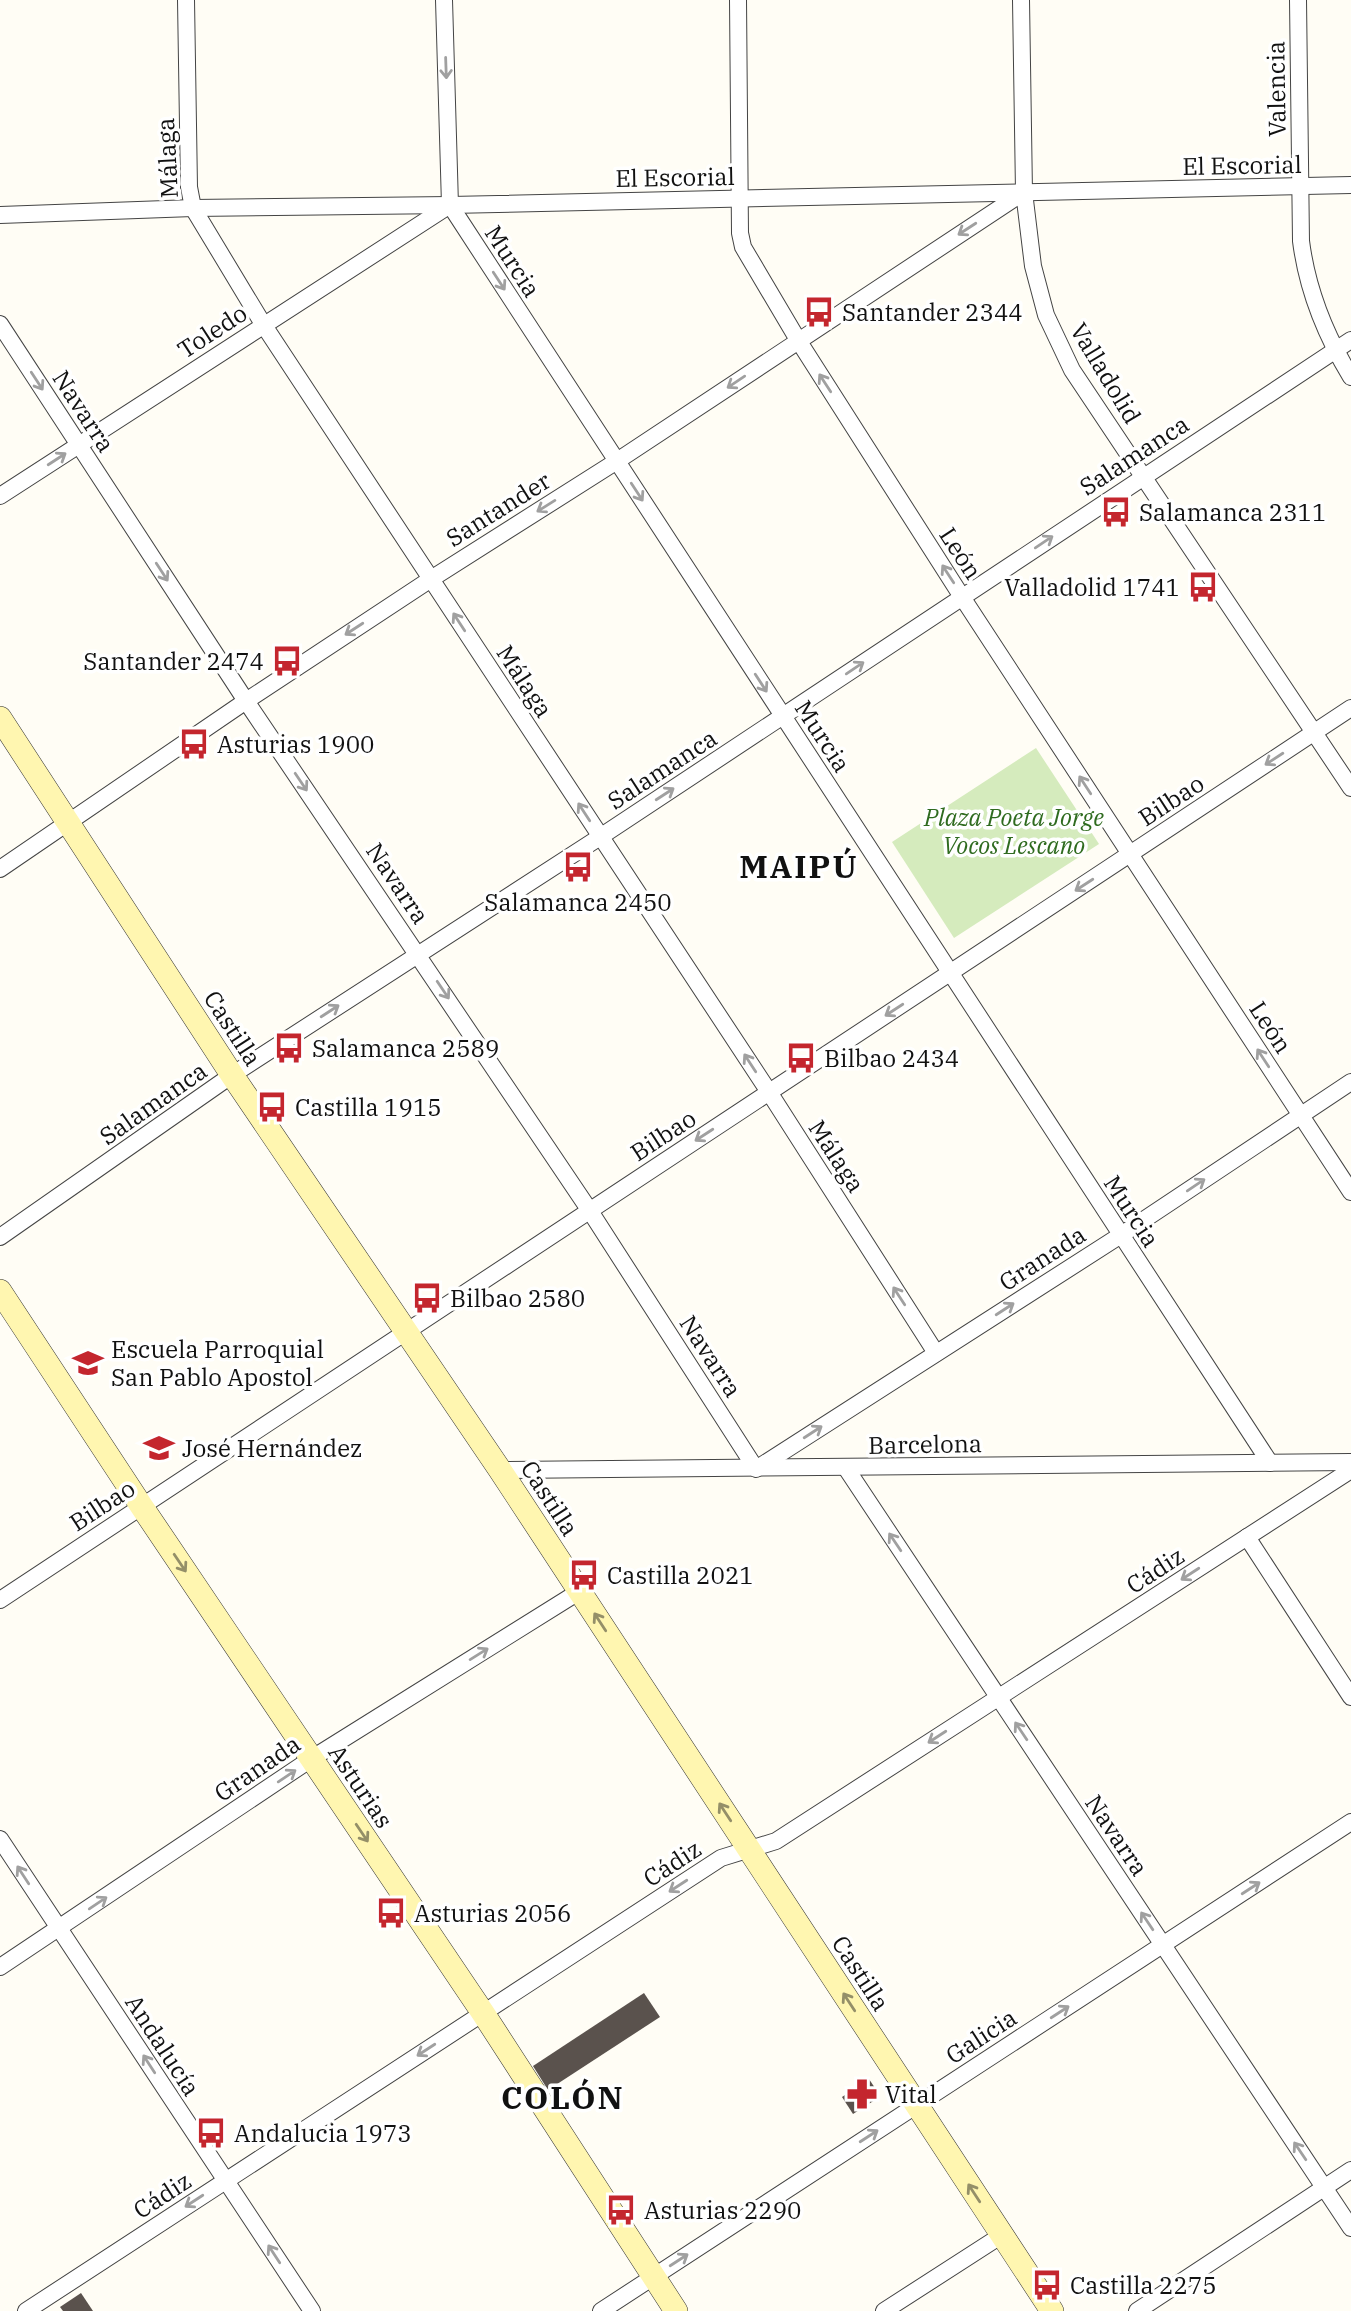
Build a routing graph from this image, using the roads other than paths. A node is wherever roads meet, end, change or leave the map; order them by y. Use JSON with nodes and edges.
{"nodes":[{"id":1,"x":186,"y":0,"type":"edge"},
{"id":2,"x":444,"y":0,"type":"edge"},
{"id":3,"x":738,"y":0,"type":"edge"},
{"id":4,"x":1021,"y":0,"type":"edge"},
{"id":5,"x":1298,"y":0,"type":"edge"},
{"id":6,"x":1351,"y":185,"type":"edge"},
{"id":7,"x":1300,"y":187,"type":"junction"},
{"id":8,"x":1024,"y":192,"type":"junction"},
{"id":9,"x":740,"y":198,"type":"junction"},
{"id":10,"x":450,"y":205,"type":"junction"},
{"id":11,"x":193,"y":208,"type":"junction"},
{"id":12,"x":0,"y":215,"type":"edge"},
{"id":13,"x":0,"y":324,"type":"edge"},
{"id":14,"x":263,"y":324,"type":"junction"},
{"id":15,"x":798,"y":340,"type":"junction"},
{"id":16,"x":1351,"y":340,"type":"edge"},
{"id":17,"x":1335,"y":351,"type":"junction"},
{"id":18,"x":1351,"y":377,"type":"edge"},
{"id":19,"x":79,"y":445,"type":"junction"},
{"id":20,"x":617,"y":461,"type":"junction"},
{"id":21,"x":1143,"y":476,"type":"junction"},
{"id":22,"x":0,"y":496,"type":"edge"},
{"id":23,"x":431,"y":579,"type":"junction"},
{"id":24,"x":962,"y":597,"type":"junction"},
{"id":25,"x":246,"y":701,"type":"junction"},
{"id":26,"x":1351,"y":708,"type":"edge"},
{"id":27,"x":783,"y":716,"type":"junction"},
{"id":28,"x":0,"y":718,"type":"edge"},
{"id":29,"x":1314,"y":732,"type":"junction"},
{"id":30,"x":1351,"y":788,"type":"edge"},
{"id":31,"x":69,"y":823,"type":"junction"},
{"id":32,"x":600,"y":837,"type":"junction"},
{"id":33,"x":1130,"y":854,"type":"junction"},
{"id":34,"x":0,"y":869,"type":"edge"},
{"id":35,"x":419,"y":954,"type":"junction"},
{"id":36,"x":951,"y":973,"type":"junction"},
{"id":37,"x":232,"y":1075,"type":"junction"},
{"id":38,"x":1351,"y":1082,"type":"edge"},
{"id":39,"x":769,"y":1092,"type":"junction"},
{"id":40,"x":1301,"y":1115,"type":"junction"},
{"id":41,"x":1351,"y":1192,"type":"edge"},
{"id":42,"x":590,"y":1211,"type":"junction"},
{"id":43,"x":1121,"y":1235,"type":"junction"},
{"id":44,"x":0,"y":1237,"type":"edge"},
{"id":45,"x":0,"y":1291,"type":"edge"},
{"id":46,"x":406,"y":1331,"type":"junction"},
{"id":47,"x":936,"y":1353,"type":"junction"},
{"id":48,"x":1351,"y":1462,"type":"edge"},
{"id":49,"x":1270,"y":1463,"type":"junction"},
{"id":50,"x":846,"y":1468,"type":"junction"},
{"id":51,"x":756,"y":1469,"type":"junction"},
{"id":52,"x":500,"y":1470,"type":"junction"},
{"id":53,"x":1351,"y":1470,"type":"edge"},
{"id":54,"x":142,"y":1507,"type":"junction"},
{"id":55,"x":1247,"y":1537,"type":"junction"},
{"id":56,"x":580,"y":1591,"type":"junction"},
{"id":57,"x":0,"y":1600,"type":"edge"},
{"id":58,"x":1351,"y":1697,"type":"edge"},
{"id":59,"x":999,"y":1698,"type":"junction"},
{"id":60,"x":312,"y":1759,"type":"junction"},
{"id":61,"x":1351,"y":1822,"type":"edge"},
{"id":62,"x":0,"y":1839,"type":"edge"},
{"id":63,"x":749,"y":1849,"type":"junction"},
{"id":64,"x":59,"y":1929,"type":"junction"},
{"id":65,"x":1163,"y":1945,"type":"junction"},
{"id":66,"x":0,"y":1967,"type":"edge"},
{"id":67,"x":483,"y":2013,"type":"junction"},
{"id":68,"x":917,"y":2105,"type":"junction"},
{"id":69,"x":1351,"y":2170,"type":"edge"},
{"id":70,"x":226,"y":2181,"type":"junction"},
{"id":71,"x":1324,"y":2188,"type":"junction"},
{"id":72,"x":1351,"y":2228,"type":"edge"},
{"id":73,"x":1002,"y":2235,"type":"junction"},
{"id":74,"x":654,"y":2277,"type":"junction"},
{"id":75,"x":306,"y":2309,"type":"edge"},
{"id":76,"x":26,"y":2311,"type":"edge"},
{"id":77,"x":601,"y":2311,"type":"edge"},
{"id":78,"x":676,"y":2311,"type":"edge"},
{"id":79,"x":884,"y":2311,"type":"edge"},
{"id":80,"x":1052,"y":2311,"type":"edge"},
{"id":81,"x":1137,"y":2311,"type":"edge"}],
"edges":[{"from":1,"to":11,"type":"street","name":"Málaga"},
{"from":2,"to":10,"type":"street","one_way":true},
{"from":3,"to":9,"type":"street","name":"León"},
{"from":4,"to":8,"type":"street","name":"Valladolid"},
{"from":5,"to":7,"type":"street","name":"Valencia"},
{"from":6,"to":7,"type":"street","name":"El Escorial"},
{"from":7,"to":8,"type":"street","name":"El Escorial"},
{"from":7,"to":17,"type":"street","name":"Valencia"},
{"from":8,"to":9,"type":"street","name":"El Escorial"},
{"from":8,"to":15,"type":"street","name":"Santander","one_way":true},
{"from":8,"to":21,"type":"street","name":"Valladolid"},
{"from":9,"to":10,"type":"street","name":"El Escorial"},
{"from":9,"to":15,"type":"street","name":"León"},
{"from":10,"to":11,"type":"street","name":"El Escorial"},
{"from":10,"to":14,"type":"street","name":"Toledo"},
{"from":10,"to":20,"type":"street","name":"Murcia","one_way":true},
{"from":11,"to":12,"type":"street","name":"El Escorial"},
{"from":11,"to":14,"type":"street","name":"Málaga"},
{"from":13,"to":19,"type":"street","name":"Navarra","one_way":true},
{"from":14,"to":19,"type":"street","name":"Toledo"},
{"from":14,"to":23,"type":"street","name":"Málaga"},
{"from":15,"to":20,"type":"street","name":"Santander","one_way":true},
{"from":24,"to":15,"type":"street","name":"León","one_way":true},
{"from":16,"to":17,"type":"street","name":"Salamanca"},
{"from":17,"to":18,"type":"street","name":"Valencia"},
{"from":17,"to":21,"type":"street","name":"Salamanca"},
{"from":22,"to":19,"type":"street","name":"Toledo","one_way":true},
{"from":19,"to":25,"type":"street","name":"Navarra","one_way":true},
{"from":20,"to":23,"type":"street","name":"Santander","one_way":true},
{"from":20,"to":27,"type":"street","name":"Murcia","one_way":true},
{"from":24,"to":21,"type":"street","name":"Salamanca","one_way":true},
{"from":21,"to":29,"type":"street","name":"Valladolid"},
{"from":23,"to":25,"type":"street","name":"Santander","one_way":true},
{"from":32,"to":23,"type":"street","name":"Málaga","one_way":true},
{"from":27,"to":24,"type":"street","name":"Salamanca","one_way":true},
{"from":33,"to":24,"type":"street","name":"León","one_way":true},
{"from":25,"to":31,"type":"street","name":"Santander"},
{"from":25,"to":35,"type":"street","name":"Navarra","one_way":true},
{"from":26,"to":29,"type":"street","name":"Bilbao"},
{"from":32,"to":27,"type":"street","name":"Salamanca","one_way":true},
{"from":27,"to":36,"type":"street","name":"Murcia"},
{"from":28,"to":31,"type":"street","name":"Castilla"},
{"from":29,"to":30,"type":"street","name":"Valladolid"},
{"from":29,"to":33,"type":"street","name":"Bilbao","one_way":true},
{"from":31,"to":34,"type":"street","name":"Santander"},
{"from":31,"to":37,"type":"street","name":"Castilla"},
{"from":32,"to":35,"type":"street","name":"Salamanca"},
{"from":39,"to":32,"type":"street","name":"Málaga","one_way":true},
{"from":33,"to":36,"type":"street","name":"Bilbao","one_way":true},
{"from":40,"to":33,"type":"street","name":"León","one_way":true},
{"from":37,"to":35,"type":"street","name":"Salamanca","one_way":true},
{"from":35,"to":42,"type":"street","name":"Navarra","one_way":true},
{"from":36,"to":39,"type":"street","name":"Bilbao","one_way":true},
{"from":36,"to":43,"type":"street","name":"Murcia"},
{"from":37,"to":44,"type":"street","name":"Salamanca"},
{"from":37,"to":46,"type":"street","name":"Castilla"},
{"from":38,"to":40,"type":"street","name":"Granada"},
{"from":39,"to":42,"type":"street","name":"Bilbao","one_way":true},
{"from":47,"to":39,"type":"street","name":"Málaga","one_way":true},
{"from":40,"to":41,"type":"street","name":"León"},
{"from":43,"to":40,"type":"street","name":"Granada","one_way":true},
{"from":42,"to":46,"type":"street","name":"Bilbao"},
{"from":42,"to":51,"type":"street","name":"Navarra"},
{"from":47,"to":43,"type":"street","name":"Granada","one_way":true},
{"from":43,"to":49,"type":"street","name":"Murcia"},
{"from":45,"to":54,"type":"street","name":"Asturias"},
{"from":46,"to":52,"type":"street","name":"Castilla"},
{"from":46,"to":54,"type":"street","name":"Bilbao"},
{"from":51,"to":47,"type":"street","name":"Granada","one_way":true},
{"from":48,"to":49,"type":"street","name":"Barcelona"},
{"from":49,"to":50,"type":"street","name":"Barcelona"},
{"from":50,"to":51,"type":"street","name":"Barcelona"},
{"from":59,"to":50,"type":"street","name":"Navarra","one_way":true},
{"from":51,"to":52,"type":"street","name":"Barcelona"},
{"from":52,"to":56,"type":"street","name":"Castilla"},
{"from":53,"to":55,"type":"street","name":"Cádiz"},
{"from":54,"to":57,"type":"street","name":"Bilbao"},
{"from":54,"to":60,"type":"street","name":"Asturias","one_way":true},
{"from":55,"to":58,"type":"street"},
{"from":55,"to":59,"type":"street","name":"Cádiz","one_way":true},
{"from":60,"to":56,"type":"street","name":"Granada","one_way":true},
{"from":63,"to":56,"type":"street","name":"Castilla","one_way":true},
{"from":59,"to":63,"type":"street","name":"Cádiz","one_way":true},
{"from":65,"to":59,"type":"street","name":"Navarra","one_way":true},
{"from":64,"to":60,"type":"street","name":"Granada","one_way":true},
{"from":60,"to":67,"type":"street","name":"Asturias","one_way":true},
{"from":65,"to":61,"type":"street","name":"Galicia","one_way":true},
{"from":64,"to":62,"type":"street","name":"Andalucía","one_way":true},
{"from":63,"to":67,"type":"street","name":"Cádiz","one_way":true},
{"from":68,"to":63,"type":"street","name":"Castilla","one_way":true},
{"from":64,"to":66,"type":"street","name":"Granada"},
{"from":70,"to":64,"type":"street","name":"Andalucía","one_way":true},
{"from":68,"to":65,"type":"street","name":"Galicia","one_way":true},
{"from":71,"to":65,"type":"street","name":"Navarra","one_way":true},
{"from":67,"to":70,"type":"street","name":"Cádiz","one_way":true},
{"from":67,"to":74,"type":"street","name":"Asturias"},
{"from":73,"to":68,"type":"street","name":"Castilla","one_way":true},
{"from":74,"to":68,"type":"street","name":"Galicia","one_way":true},
{"from":69,"to":71,"type":"street"},
{"from":75,"to":70,"type":"street","name":"Andalucía","one_way":true},
{"from":70,"to":76,"type":"street","name":"Cádiz","one_way":true},
{"from":71,"to":72,"type":"street","name":"Navarra"},
{"from":71,"to":81,"type":"street"},
{"from":73,"to":79,"type":"street"},
{"from":73,"to":80,"type":"street","name":"Castilla"},
{"from":74,"to":77,"type":"street","name":"Galicia"},
{"from":74,"to":78,"type":"street","name":"Asturias"}]}
